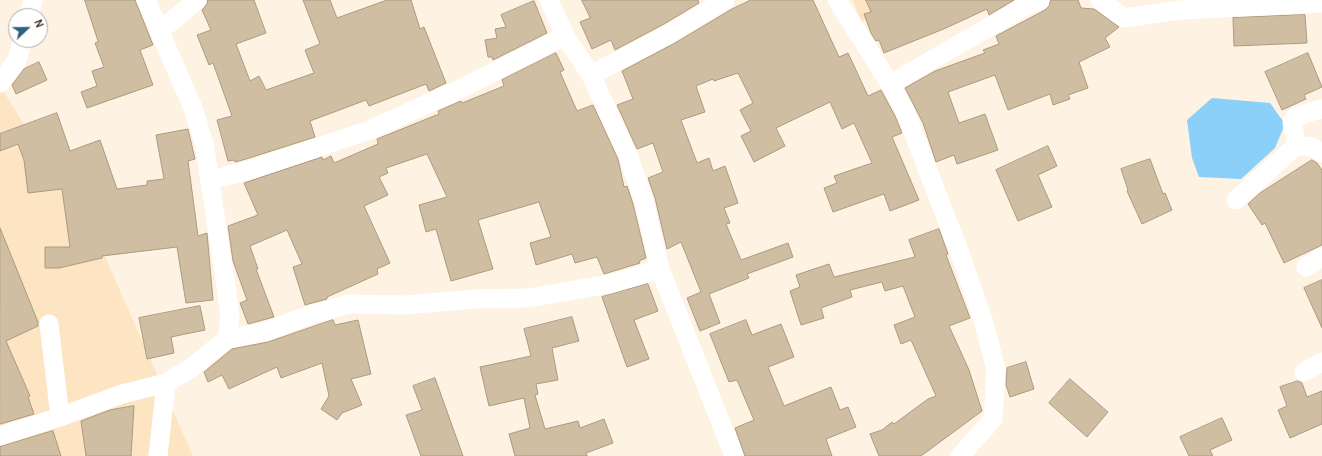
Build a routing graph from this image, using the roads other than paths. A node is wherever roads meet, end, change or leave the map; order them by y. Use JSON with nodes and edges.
{"nodes":[{"id":1,"x":146,"y":0,"type":"edge"},
{"id":2,"x":197,"y":0,"type":"edge"},
{"id":3,"x":549,"y":0,"type":"edge"},
{"id":4,"x":725,"y":0,"type":"edge"},
{"id":5,"x":837,"y":0,"type":"edge"},
{"id":6,"x":1040,"y":0,"type":"edge"},
{"id":7,"x":1100,"y":0,"type":"edge"},
{"id":8,"x":1322,"y":2,"type":"edge"},
{"id":9,"x":160,"y":31,"type":"junction"},
{"id":10,"x":565,"y":36,"type":"junction"},
{"id":11,"x":21,"y":48,"type":"edge"},
{"id":12,"x":591,"y":75,"type":"junction"},
{"id":13,"x":0,"y":83,"type":"edge"},
{"id":14,"x":890,"y":84,"type":"junction"},
{"id":15,"x":1322,"y":109,"type":"edge"},
{"id":16,"x":1297,"y":145,"type":"junction"},
{"id":17,"x":1322,"y":153,"type":"edge"},
{"id":18,"x":211,"y":180,"type":"junction"},
{"id":19,"x":1236,"y":200,"type":"dead end"},
{"id":20,"x":1322,"y":257,"type":"edge"},
{"id":21,"x":1306,"y":267,"type":"dead end"},
{"id":22,"x":660,"y":269,"type":"junction"},
{"id":23,"x":49,"y":324,"type":"dead end"},
{"id":24,"x":227,"y":339,"type":"junction"},
{"id":25,"x":1322,"y":362,"type":"edge"},
{"id":26,"x":1304,"y":372,"type":"dead end"},
{"id":27,"x":166,"y":383,"type":"junction"},
{"id":28,"x":60,"y":417,"type":"junction"},
{"id":29,"x":0,"y":436,"type":"edge"},
{"id":30,"x":158,"y":456,"type":"edge"},
{"id":31,"x":734,"y":456,"type":"edge"},
{"id":32,"x":960,"y":456,"type":"edge"}],
"edges":[{"from":1,"to":9,"type":"street"},
{"from":2,"to":9,"type":"street"},
{"from":3,"to":10,"type":"street"},
{"from":4,"to":12,"type":"street"},
{"from":5,"to":14,"type":"street"},
{"from":6,"to":14,"type":"street"},
{"from":7,"to":8,"type":"street"},
{"from":9,"to":18,"type":"street"},
{"from":10,"to":12,"type":"street"},
{"from":10,"to":18,"type":"street"},
{"from":11,"to":13,"type":"street"},
{"from":12,"to":22,"type":"street"},
{"from":14,"to":32,"type":"street"},
{"from":15,"to":16,"type":"street"},
{"from":16,"to":17,"type":"street"},
{"from":16,"to":19,"type":"street"},
{"from":18,"to":24,"type":"street"},
{"from":20,"to":21,"type":"street"},
{"from":22,"to":24,"type":"street"},
{"from":22,"to":31,"type":"street"},
{"from":23,"to":28,"type":"street"},
{"from":24,"to":27,"type":"street"},
{"from":25,"to":26,"type":"street"},
{"from":27,"to":28,"type":"street"},
{"from":27,"to":30,"type":"street"},
{"from":28,"to":29,"type":"street"}]}
